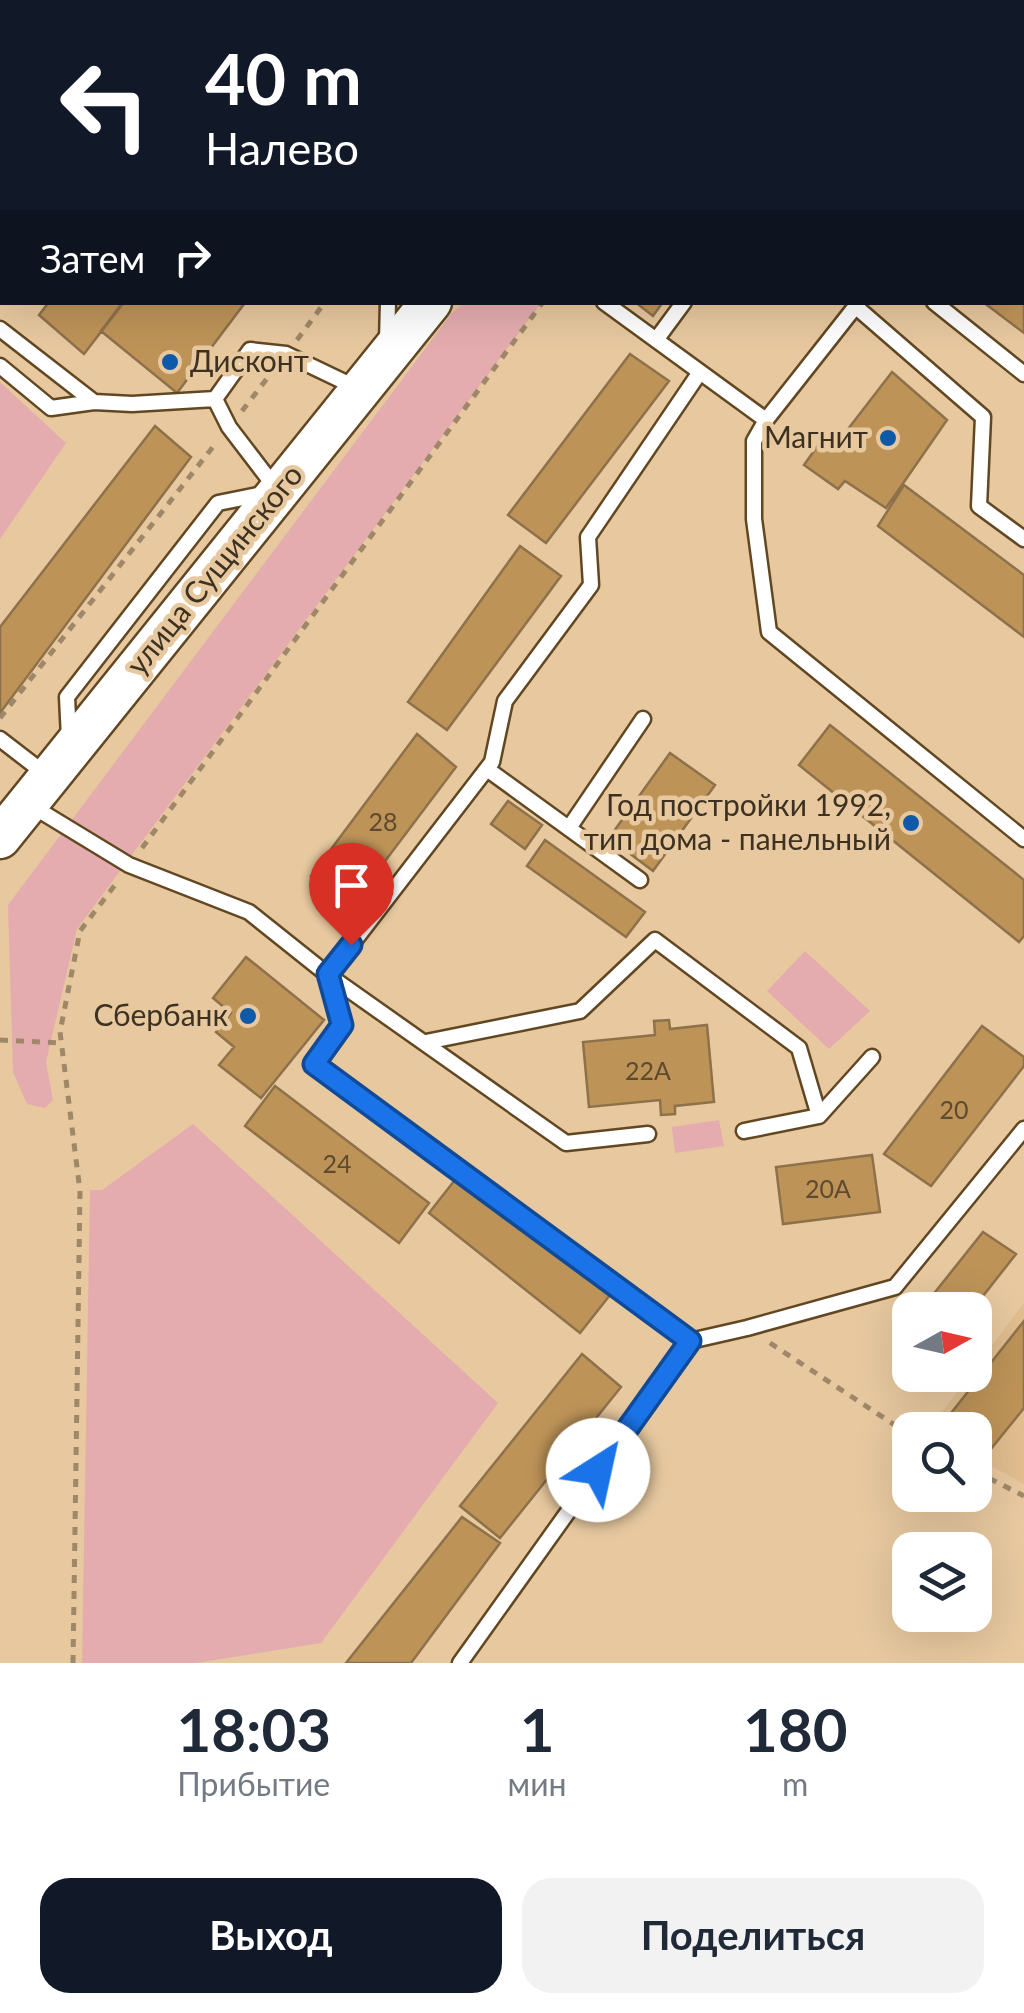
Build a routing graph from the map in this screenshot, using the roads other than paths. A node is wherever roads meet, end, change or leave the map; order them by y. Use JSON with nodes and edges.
{"nodes":[{"id":1,"x":388,"y":305,"type":"edge"},
{"id":2,"x":428,"y":305,"type":"edge"},
{"id":3,"x":608,"y":305,"type":"edge"},
{"id":4,"x":682,"y":305,"type":"edge"},
{"id":5,"x":856,"y":305,"type":"edge"},
{"id":6,"x":858,"y":305,"type":"edge"},
{"id":7,"x":938,"y":305,"type":"edge"},
{"id":8,"x":0,"y":329,"type":"edge"},
{"id":9,"x":656,"y":340,"type":"junction"},
{"id":10,"x":386,"y":357,"type":"junction"},
{"id":11,"x":0,"y":366,"type":"edge"},
{"id":12,"x":700,"y":372,"type":"junction"},
{"id":13,"x":1024,"y":374,"type":"edge"},
{"id":14,"x":360,"y":390,"type":"junction"},
{"id":15,"x":215,"y":399,"type":"junction"},
{"id":16,"x":94,"y":402,"type":"junction"},
{"id":17,"x":766,"y":420,"type":"junction"},
{"id":18,"x":278,"y":492,"type":"junction"},
{"id":19,"x":1024,"y":539,"type":"edge"},
{"id":20,"x":642,"y":718,"type":"dead end"},
{"id":21,"x":0,"y":739,"type":"edge"},
{"id":22,"x":486,"y":769,"type":"junction"},
{"id":23,"x":48,"y":776,"type":"junction"},
{"id":24,"x":569,"y":828,"type":"junction"},
{"id":25,"x":0,"y":838,"type":"edge"},
{"id":26,"x":1024,"y":839,"type":"edge"},
{"id":27,"x":640,"y":880,"type":"dead end"},
{"id":28,"x":328,"y":974,"type":"junction"},
{"id":29,"x":426,"y":1042,"type":"junction"},
{"id":30,"x":872,"y":1057,"type":"dead end"},
{"id":31,"x":818,"y":1116,"type":"junction"},
{"id":32,"x":1024,"y":1129,"type":"edge"},
{"id":33,"x":744,"y":1131,"type":"dead end"},
{"id":34,"x":648,"y":1134,"type":"dead end"},
{"id":35,"x":690,"y":1341,"type":"junction"},
{"id":36,"x":460,"y":1663,"type":"edge"}],
"edges":[{"from":1,"to":10,"type":"lane"},
{"from":2,"to":10,"type":"street","name":"улица Сущинского"},
{"from":3,"to":9,"type":"lane"},
{"from":4,"to":9,"type":"lane"},
{"from":5,"to":17,"type":"lane"},
{"from":6,"to":19,"type":"lane"},
{"from":7,"to":13,"type":"lane"},
{"from":8,"to":16,"type":"lane"},
{"from":9,"to":12,"type":"lane"},
{"from":10,"to":14,"type":"street","name":"улица Сущинского"},
{"from":11,"to":16,"type":"lane"},
{"from":12,"to":17,"type":"lane"},
{"from":12,"to":22,"type":"lane"},
{"from":14,"to":15,"type":"lane"},
{"from":14,"to":18,"type":"street","name":"улица Сущинского"},
{"from":15,"to":16,"type":"lane"},
{"from":15,"to":18,"type":"lane"},
{"from":17,"to":26,"type":"lane"},
{"from":18,"to":23,"type":"street","name":"улица Сущинского"},
{"from":20,"to":24,"type":"lane"},
{"from":21,"to":23,"type":"lane"},
{"from":22,"to":24,"type":"lane"},
{"from":22,"to":28,"type":"lane"},
{"from":23,"to":25,"type":"street","name":"улица Сущинского"},
{"from":23,"to":28,"type":"lane"},
{"from":24,"to":27,"type":"lane"},
{"from":28,"to":29,"type":"lane"},
{"from":28,"to":35,"type":"lane"},
{"from":29,"to":31,"type":"lane"},
{"from":29,"to":34,"type":"lane"},
{"from":30,"to":31,"type":"lane"},
{"from":31,"to":33,"type":"lane"},
{"from":32,"to":35,"type":"lane"},
{"from":35,"to":36,"type":"lane"}]}
